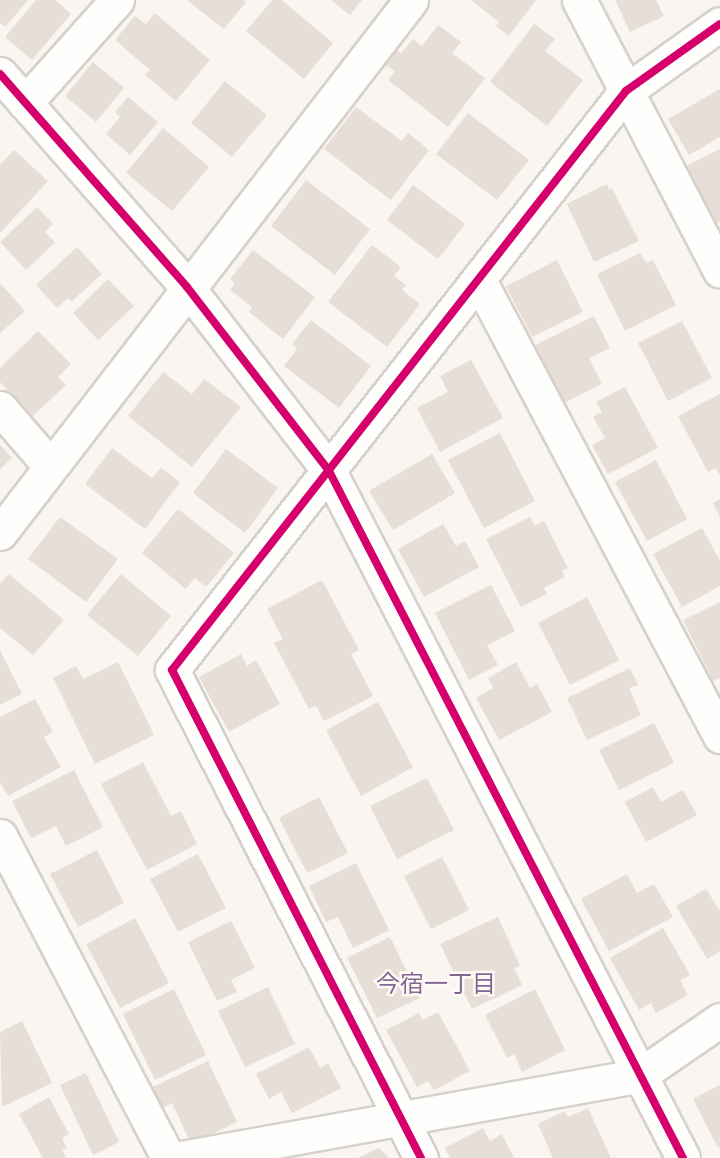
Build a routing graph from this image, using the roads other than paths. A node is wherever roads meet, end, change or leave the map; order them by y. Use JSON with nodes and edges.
{"nodes":[{"id":1,"x":117,"y":0,"type":"edge"},
{"id":2,"x":411,"y":0,"type":"edge"},
{"id":3,"x":579,"y":0,"type":"edge"},
{"id":4,"x":720,"y":24,"type":"edge"},
{"id":5,"x":0,"y":74,"type":"edge"},
{"id":6,"x":626,"y":90,"type":"junction"},
{"id":7,"x":25,"y":103,"type":"junction"},
{"id":8,"x":720,"y":271,"type":"edge"},
{"id":9,"x":479,"y":280,"type":"junction"},
{"id":10,"x":187,"y":287,"type":"junction"},
{"id":11,"x":0,"y":408,"type":"edge"},
{"id":12,"x":50,"y":466,"type":"junction"},
{"id":13,"x":330,"y":471,"type":"junction"},
{"id":14,"x":0,"y":533,"type":"edge"},
{"id":15,"x":720,"y":736,"type":"edge"},
{"id":16,"x":0,"y":836,"type":"edge"},
{"id":17,"x":720,"y":1020,"type":"edge"},
{"id":18,"x":640,"y":1075,"type":"junction"},
{"id":19,"x":401,"y":1120,"type":"junction"},
{"id":20,"x":168,"y":1158,"type":"edge"},
{"id":21,"x":181,"y":1158,"type":"edge"},
{"id":22,"x":421,"y":1158,"type":"edge"},
{"id":23,"x":683,"y":1158,"type":"edge"}],
"edges":[{"from":1,"to":7,"type":"street"},
{"from":2,"to":10,"type":"street"},
{"from":3,"to":6,"type":"street"},
{"from":4,"to":6,"type":"street"},
{"from":5,"to":7,"type":"street"},
{"from":6,"to":8,"type":"street"},
{"from":6,"to":9,"type":"street"},
{"from":7,"to":10,"type":"street"},
{"from":9,"to":13,"type":"street"},
{"from":9,"to":15,"type":"street"},
{"from":10,"to":12,"type":"street"},
{"from":10,"to":13,"type":"street"},
{"from":11,"to":12,"type":"street"},
{"from":12,"to":14,"type":"street"},
{"from":13,"to":18,"type":"street"},
{"from":13,"to":19,"type":"street"},
{"from":16,"to":20,"type":"street"},
{"from":17,"to":18,"type":"street"},
{"from":18,"to":19,"type":"street"},
{"from":18,"to":23,"type":"street"},
{"from":19,"to":21,"type":"street"},
{"from":19,"to":22,"type":"street"}]}
